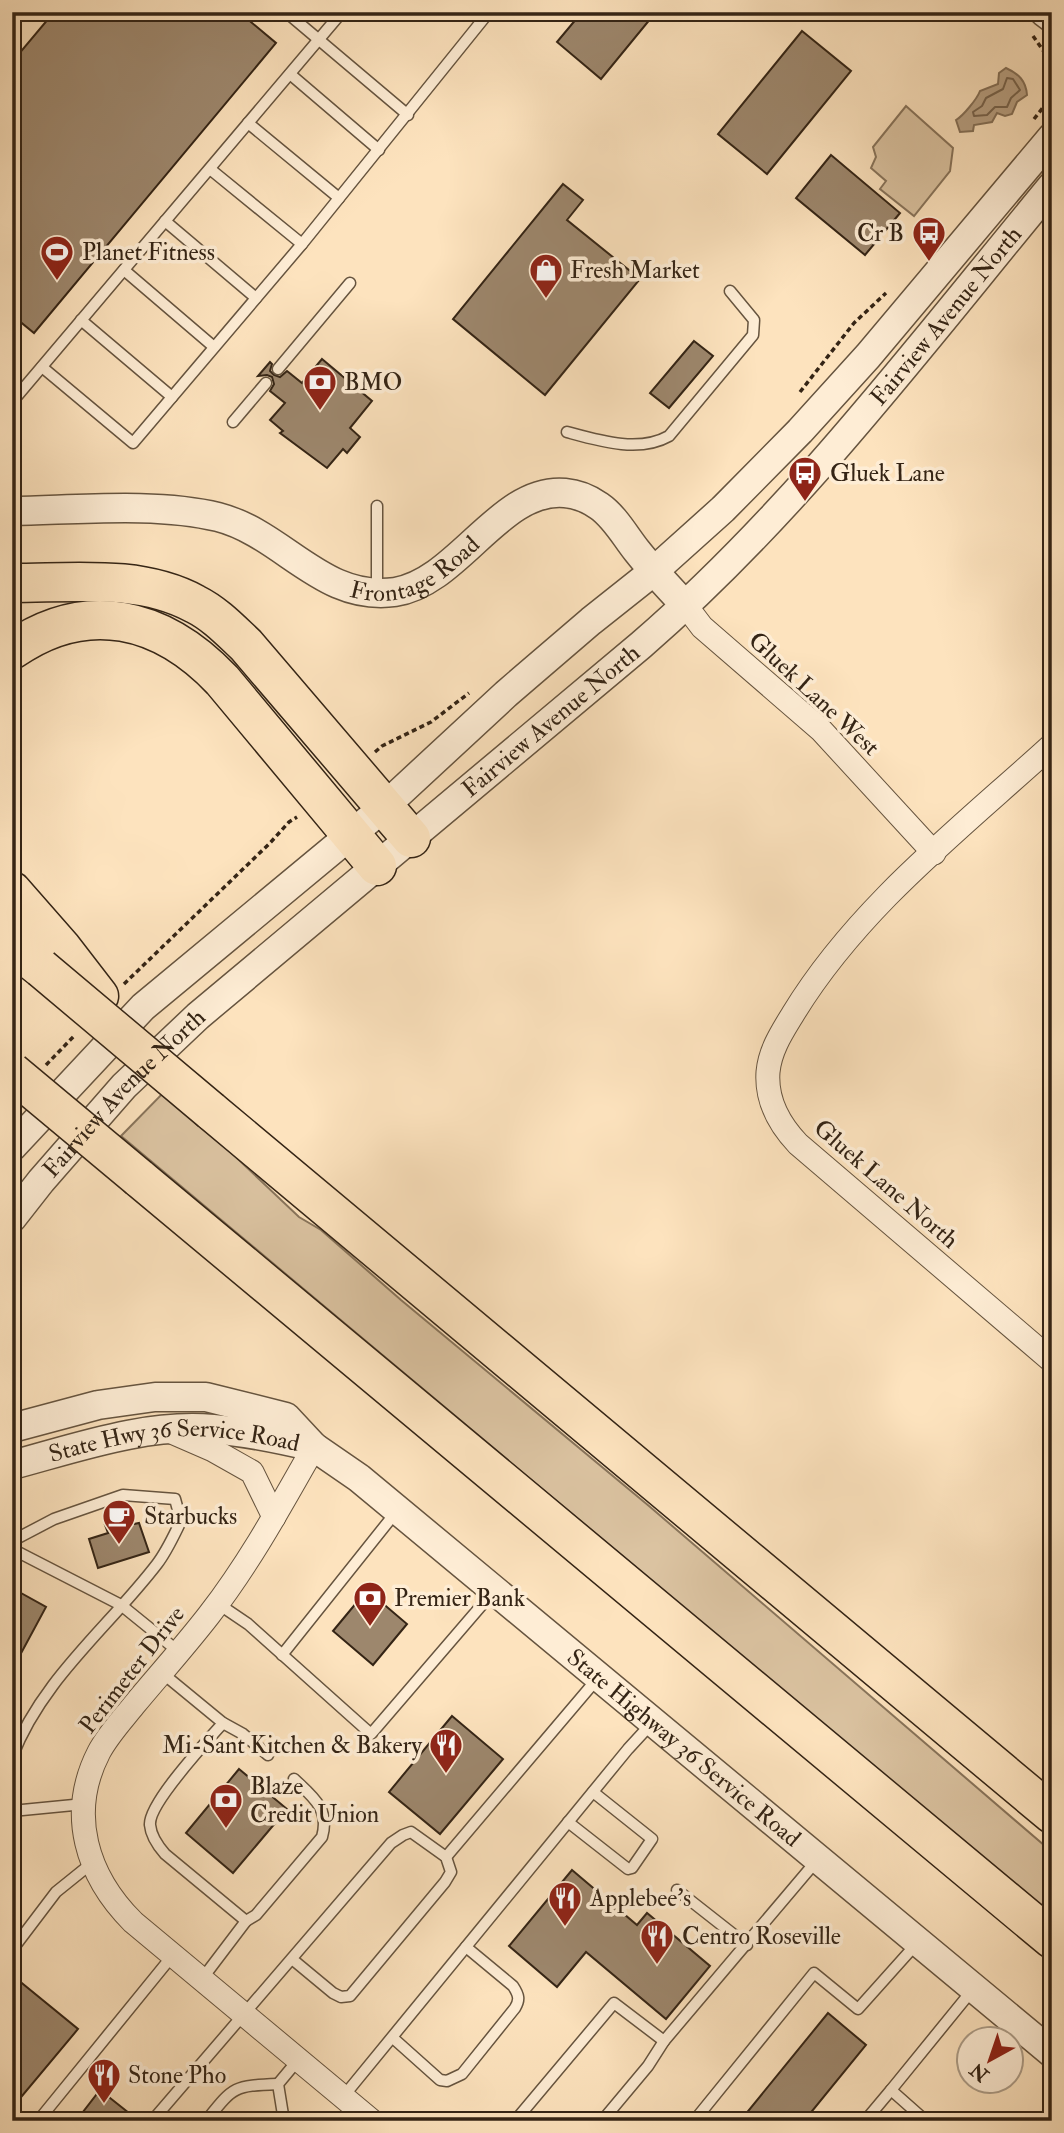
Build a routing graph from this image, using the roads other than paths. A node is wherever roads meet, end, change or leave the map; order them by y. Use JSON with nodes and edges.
{"nodes":[{"id":1,"x":286,"y":12,"type":"edge"},
{"id":2,"x":342,"y":12,"type":"edge"},
{"id":3,"x":489,"y":12,"type":"edge"},
{"id":4,"x":1044,"y":12,"type":"edge"},
{"id":5,"x":1052,"y":18,"type":"edge"},
{"id":6,"x":319,"y":39,"type":"junction"},
{"id":7,"x":290,"y":74,"type":"junction"},
{"id":8,"x":408,"y":115,"type":"junction"},
{"id":9,"x":248,"y":123,"type":"junction"},
{"id":10,"x":1040,"y":132,"type":"edge"},
{"id":11,"x":379,"y":150,"type":"junction"},
{"id":12,"x":210,"y":169,"type":"junction"},
{"id":13,"x":1052,"y":186,"type":"edge"},
{"id":14,"x":339,"y":198,"type":"junction"},
{"id":15,"x":165,"y":221,"type":"junction"},
{"id":16,"x":302,"y":244,"type":"junction"},
{"id":17,"x":124,"y":270,"type":"junction"},
{"id":18,"x":350,"y":283,"type":"dead end"},
{"id":19,"x":730,"y":291,"type":"dead end"},
{"id":20,"x":256,"y":298,"type":"junction"},
{"id":21,"x":81,"y":320,"type":"junction"},
{"id":22,"x":214,"y":347,"type":"junction"},
{"id":23,"x":42,"y":367,"type":"junction"},
{"id":24,"x":278,"y":369,"type":"dead end"},
{"id":25,"x":266,"y":383,"type":"dead end"},
{"id":26,"x":172,"y":397,"type":"junction"},
{"id":27,"x":12,"y":402,"type":"edge"},
{"id":28,"x":233,"y":422,"type":"dead end"},
{"id":29,"x":567,"y":432,"type":"dead end"},
{"id":30,"x":377,"y":506,"type":"dead end"},
{"id":31,"x":12,"y":512,"type":"edge"},
{"id":32,"x":654,"y":571,"type":"junction"},
{"id":33,"x":12,"y":583,"type":"edge"},
{"id":34,"x":377,"y":594,"type":"junction"},
{"id":35,"x":686,"y":606,"type":"junction"},
{"id":36,"x":12,"y":650,"type":"edge"},
{"id":37,"x":1052,"y":744,"type":"edge"},
{"id":38,"x":383,"y":808,"type":"junction"},
{"id":39,"x":351,"y":832,"type":"junction"},
{"id":40,"x":411,"y":838,"type":"junction"},
{"id":41,"x":934,"y":853,"type":"junction"},
{"id":42,"x":377,"y":866,"type":"junction"},
{"id":43,"x":12,"y":891,"type":"edge"},
{"id":44,"x":38,"y":954,"type":"edge"},
{"id":45,"x":12,"y":1072,"type":"edge"},
{"id":46,"x":12,"y":1105,"type":"edge"},
{"id":47,"x":12,"y":1147,"type":"edge"},
{"id":48,"x":134,"y":1183,"type":"junction"},
{"id":49,"x":12,"y":1218,"type":"edge"},
{"id":50,"x":1052,"y":1361,"type":"edge"},
{"id":51,"x":12,"y":1428,"type":"edge"},
{"id":52,"x":167,"y":1430,"type":"junction"},
{"id":53,"x":314,"y":1447,"type":"junction"},
{"id":54,"x":12,"y":1465,"type":"edge"},
{"id":55,"x":398,"y":1509,"type":"junction"},
{"id":56,"x":274,"y":1517,"type":"junction"},
{"id":57,"x":12,"y":1541,"type":"edge"},
{"id":58,"x":12,"y":1549,"type":"edge"},
{"id":59,"x":495,"y":1590,"type":"junction"},
{"id":60,"x":217,"y":1603,"type":"junction"},
{"id":61,"x":121,"y":1605,"type":"junction"},
{"id":62,"x":179,"y":1652,"type":"junction"},
{"id":63,"x":282,"y":1655,"type":"junction"},
{"id":64,"x":161,"y":1672,"type":"junction"},
{"id":65,"x":598,"y":1676,"type":"junction"},
{"id":66,"x":653,"y":1722,"type":"junction"},
{"id":67,"x":223,"y":1723,"type":"junction"},
{"id":68,"x":268,"y":1755,"type":"dead end"},
{"id":69,"x":12,"y":1756,"type":"edge"},
{"id":70,"x":294,"y":1779,"type":"dead end"},
{"id":71,"x":593,"y":1792,"type":"junction"},
{"id":72,"x":84,"y":1804,"type":"junction"},
{"id":73,"x":12,"y":1811,"type":"edge"},
{"id":74,"x":1052,"y":1814,"type":"edge"},
{"id":75,"x":568,"y":1822,"type":"junction"},
{"id":76,"x":446,"y":1857,"type":"junction"},
{"id":77,"x":818,"y":1859,"type":"junction"},
{"id":78,"x":92,"y":1863,"type":"junction"},
{"id":79,"x":677,"y":1890,"type":"dead end"},
{"id":80,"x":246,"y":1922,"type":"junction"},
{"id":81,"x":1052,"y":1939,"type":"edge"},
{"id":82,"x":918,"y":1942,"type":"junction"},
{"id":83,"x":747,"y":1945,"type":"junction"},
{"id":84,"x":467,"y":1947,"type":"junction"},
{"id":85,"x":12,"y":1950,"type":"edge"},
{"id":86,"x":173,"y":1955,"type":"junction"},
{"id":87,"x":292,"y":1959,"type":"junction"},
{"id":88,"x":202,"y":1979,"type":"junction"},
{"id":89,"x":974,"y":1988,"type":"junction"},
{"id":90,"x":244,"y":2014,"type":"junction"},
{"id":91,"x":393,"y":2038,"type":"junction"},
{"id":92,"x":664,"y":2041,"type":"junction"},
{"id":93,"x":1052,"y":2053,"type":"edge"},
{"id":94,"x":298,"y":2060,"type":"junction"},
{"id":95,"x":278,"y":2084,"type":"junction"},
{"id":96,"x":891,"y":2090,"type":"junction"},
{"id":97,"x":344,"y":2097,"type":"junction"},
{"id":98,"x":38,"y":2121,"type":"edge"},
{"id":99,"x":152,"y":2121,"type":"edge"},
{"id":100,"x":206,"y":2121,"type":"edge"},
{"id":101,"x":284,"y":2121,"type":"edge"},
{"id":102,"x":372,"y":2121,"type":"edge"},
{"id":103,"x":515,"y":2121,"type":"edge"},
{"id":104,"x":602,"y":2121,"type":"edge"},
{"id":105,"x":694,"y":2121,"type":"edge"},
{"id":106,"x":865,"y":2121,"type":"edge"},
{"id":107,"x":926,"y":2121,"type":"edge"}],
"edges":[{"from":1,"to":6,"type":"lane"},
{"from":2,"to":6,"type":"lane"},
{"from":3,"to":8,"type":"lane"},
{"from":4,"to":5,"type":"street"},
{"from":6,"to":7,"type":"lane"},
{"from":6,"to":8,"type":"lane"},
{"from":7,"to":9,"type":"lane"},
{"from":7,"to":11,"type":"lane"},
{"from":8,"to":11,"type":"lane"},
{"from":9,"to":12,"type":"lane"},
{"from":9,"to":14,"type":"lane"},
{"from":10,"to":32,"type":"street","name":"Fairview Avenue North"},
{"from":11,"to":14,"type":"lane"},
{"from":12,"to":15,"type":"lane"},
{"from":12,"to":16,"type":"lane"},
{"from":13,"to":35,"type":"street","name":"Fairview Avenue North"},
{"from":14,"to":16,"type":"lane"},
{"from":15,"to":17,"type":"lane"},
{"from":15,"to":20,"type":"lane"},
{"from":16,"to":20,"type":"lane"},
{"from":17,"to":21,"type":"lane"},
{"from":17,"to":22,"type":"lane"},
{"from":18,"to":24,"type":"lane"},
{"from":19,"to":29,"type":"lane"},
{"from":20,"to":22,"type":"lane"},
{"from":21,"to":23,"type":"lane"},
{"from":21,"to":26,"type":"lane"},
{"from":22,"to":26,"type":"lane"},
{"from":23,"to":26,"type":"lane"},
{"from":23,"to":27,"type":"lane"},
{"from":25,"to":28,"type":"lane"},
{"from":30,"to":34,"type":"lane"},
{"from":31,"to":34,"type":"street","name":"Frontage Road"},
{"from":32,"to":34,"type":"street","name":"Frontage Road"},
{"from":32,"to":35,"type":"street","name":"Frontage Road"},
{"from":32,"to":38,"type":"street","name":"Fairview Avenue North"},
{"from":33,"to":38,"type":"highway"},
{"from":35,"to":40,"type":"street","name":"Fairview Avenue North"},
{"from":35,"to":41,"type":"street","name":"Gluek Lane West"},
{"from":36,"to":39,"type":"highway"},
{"from":37,"to":41,"type":"street","name":"Gluek Lane North"},
{"from":38,"to":39,"type":"street","name":"Fairview Avenue North"},
{"from":38,"to":40,"type":"highway"},
{"from":39,"to":42,"type":"highway"},
{"from":39,"to":47,"type":"street","name":"Fairview Avenue North"},
{"from":40,"to":42,"type":"street","name":"Fairview Avenue North"},
{"from":41,"to":50,"type":"street","name":"Gluek Lane North"},
{"from":42,"to":49,"type":"street","name":"Fairview Avenue North"},
{"from":43,"to":44,"type":"highway"},
{"from":44,"to":74,"type":"highway","bridge":true},
{"from":45,"to":48,"type":"highway","bridge":true},
{"from":46,"to":48,"type":"highway"},
{"from":48,"to":81,"type":"highway"},
{"from":51,"to":53,"type":"street","name":"State Hwy 36 Service Road"},
{"from":52,"to":53,"type":"street","name":"State Hwy 36 Service Road"},
{"from":52,"to":54,"type":"street","name":"State Hwy 36 Service Road"},
{"from":52,"to":56,"type":"street"},
{"from":53,"to":55,"type":"street","name":"State Highway 36 Service Road"},
{"from":53,"to":56,"type":"street","name":"Perimeter Drive"},
{"from":55,"to":59,"type":"street","name":"State Highway 36 Service Road"},
{"from":55,"to":63,"type":"lane"},
{"from":56,"to":60,"type":"street","name":"Perimeter Drive"},
{"from":57,"to":61,"type":"lane"},
{"from":58,"to":61,"type":"lane"},
{"from":59,"to":63,"type":"lane"},
{"from":59,"to":65,"type":"street","name":"State Highway 36 Service Road"},
{"from":60,"to":62,"type":"street","name":"Perimeter Drive"},
{"from":60,"to":63,"type":"lane"},
{"from":61,"to":62,"type":"lane"},
{"from":61,"to":69,"type":"lane"},
{"from":62,"to":64,"type":"street","name":"Perimeter Drive"},
{"from":64,"to":67,"type":"lane"},
{"from":64,"to":72,"type":"street","name":"Perimeter Drive"},
{"from":65,"to":66,"type":"street","name":"State Highway 36 Service Road"},
{"from":65,"to":76,"type":"lane"},
{"from":66,"to":71,"type":"lane"},
{"from":66,"to":77,"type":"street","name":"State Highway 36 Service Road"},
{"from":67,"to":68,"type":"lane"},
{"from":67,"to":80,"type":"lane"},
{"from":70,"to":80,"type":"lane"},
{"from":71,"to":75,"type":"lane"},
{"from":71,"to":75,"type":"lane"},
{"from":72,"to":73,"type":"lane"},
{"from":72,"to":78,"type":"street","name":"Perimeter Drive"},
{"from":75,"to":84,"type":"lane"},
{"from":76,"to":87,"type":"lane"},
{"from":76,"to":87,"type":"lane"},
{"from":77,"to":82,"type":"street","name":"State Highway 36 Service Road"},
{"from":77,"to":83,"type":"lane"},
{"from":78,"to":85,"type":"lane"},
{"from":78,"to":86,"type":"street","name":"Perimeter Drive"},
{"from":79,"to":83,"type":"lane"},
{"from":80,"to":88,"type":"lane"},
{"from":82,"to":89,"type":"street","name":"State Highway 36 Service Road"},
{"from":82,"to":105,"type":"lane"},
{"from":83,"to":92,"type":"lane"},
{"from":84,"to":91,"type":"lane"},
{"from":84,"to":91,"type":"lane"},
{"from":86,"to":88,"type":"street","name":"Perimeter Drive"},
{"from":86,"to":98,"type":"lane"},
{"from":87,"to":90,"type":"lane"},
{"from":88,"to":90,"type":"street","name":"Perimeter Drive"},
{"from":89,"to":93,"type":"street","name":"State Highway 36 Service Road"},
{"from":89,"to":96,"type":"lane"},
{"from":90,"to":94,"type":"street","name":"Perimeter Drive"},
{"from":90,"to":99,"type":"lane"},
{"from":91,"to":97,"type":"lane"},
{"from":92,"to":103,"type":"lane"},
{"from":92,"to":104,"type":"lane"},
{"from":94,"to":95,"type":"lane"},
{"from":94,"to":97,"type":"street","name":"Perimeter Drive"},
{"from":95,"to":100,"type":"lane"},
{"from":95,"to":101,"type":"lane"},
{"from":96,"to":106,"type":"lane"},
{"from":96,"to":107,"type":"lane"},
{"from":97,"to":102,"type":"street","name":"Perimeter Drive"}]}
